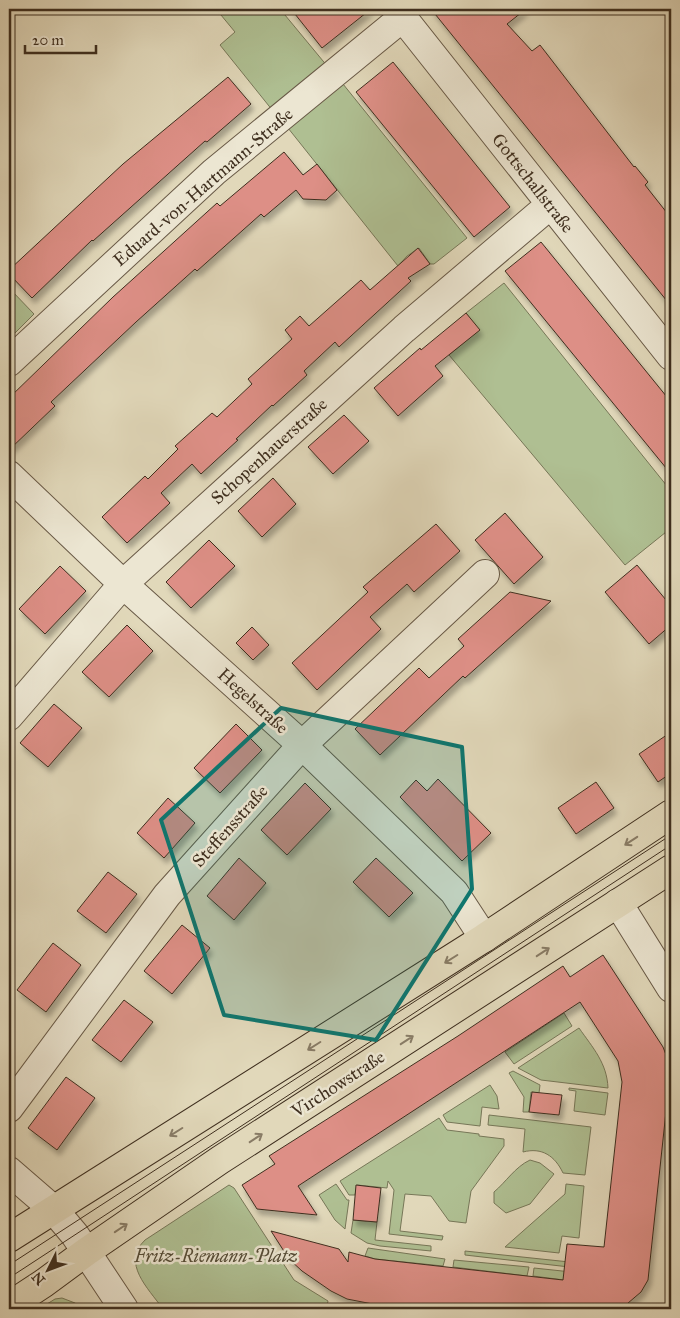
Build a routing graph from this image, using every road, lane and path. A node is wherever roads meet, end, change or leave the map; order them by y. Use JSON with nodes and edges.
{"nodes":[{"id":1,"x":399,"y":13,"type":"edge"},
{"id":2,"x":550,"y":205,"type":"junction"},
{"id":3,"x":671,"y":356,"type":"edge"},
{"id":4,"x":9,"y":362,"type":"edge"},
{"id":5,"x":9,"y":475,"type":"edge"},
{"id":6,"x":485,"y":574,"type":"dead end"},
{"id":7,"x":123,"y":584,"type":"junction"},
{"id":8,"x":9,"y":716,"type":"edge"},
{"id":9,"x":302,"y":745,"type":"junction"},
{"id":10,"x":671,"y":814,"type":"edge"},
{"id":11,"x":671,"y":869,"type":"edge"},
{"id":12,"x":618,"y":903,"type":"junction"},
{"id":13,"x":484,"y":938,"type":"junction"},
{"id":14,"x":671,"y":988,"type":"edge"},
{"id":15,"x":9,"y":1108,"type":"edge"},
{"id":16,"x":9,"y":1171,"type":"edge"},
{"id":17,"x":54,"y":1210,"type":"junction"},
{"id":18,"x":9,"y":1238,"type":"edge"},
{"id":19,"x":86,"y":1252,"type":"junction"},
{"id":20,"x":9,"y":1306,"type":"edge"},
{"id":21,"x":124,"y":1309,"type":"edge"}],
"edges":[{"from":1,"to":2,"type":"street","name":"Gottschallstraße"},
{"from":1,"to":4,"type":"street","name":"Eduard-von-Hartmann-Straße"},
{"from":2,"to":3,"type":"street","name":"Gottschallstraße"},
{"from":2,"to":7,"type":"street","name":"Schopenhauerstraße"},
{"from":5,"to":7,"type":"street","name":"Hegelstraße"},
{"from":6,"to":9,"type":"street","name":"Steffensstraße"},
{"from":7,"to":8,"type":"street","name":"Schopenhauerstraße"},
{"from":7,"to":9,"type":"street","name":"Hegelstraße"},
{"from":9,"to":13,"type":"street","name":"Hegelstraße"},
{"from":9,"to":15,"type":"street","name":"Steffensstraße"},
{"from":10,"to":13,"type":"main road","one_way":true},
{"from":11,"to":12,"type":"main road","name":"Virchowstraße"},
{"from":12,"to":14,"type":"street"},
{"from":19,"to":12,"type":"main road","name":"Virchowstraße","one_way":true},
{"from":13,"to":17,"type":"main road","one_way":true},
{"from":16,"to":17,"type":"street"},
{"from":17,"to":18,"type":"main road"},
{"from":17,"to":19,"type":"street"},
{"from":19,"to":20,"type":"main road","name":"Virchowstraße"},
{"from":19,"to":21,"type":"street"}]}
